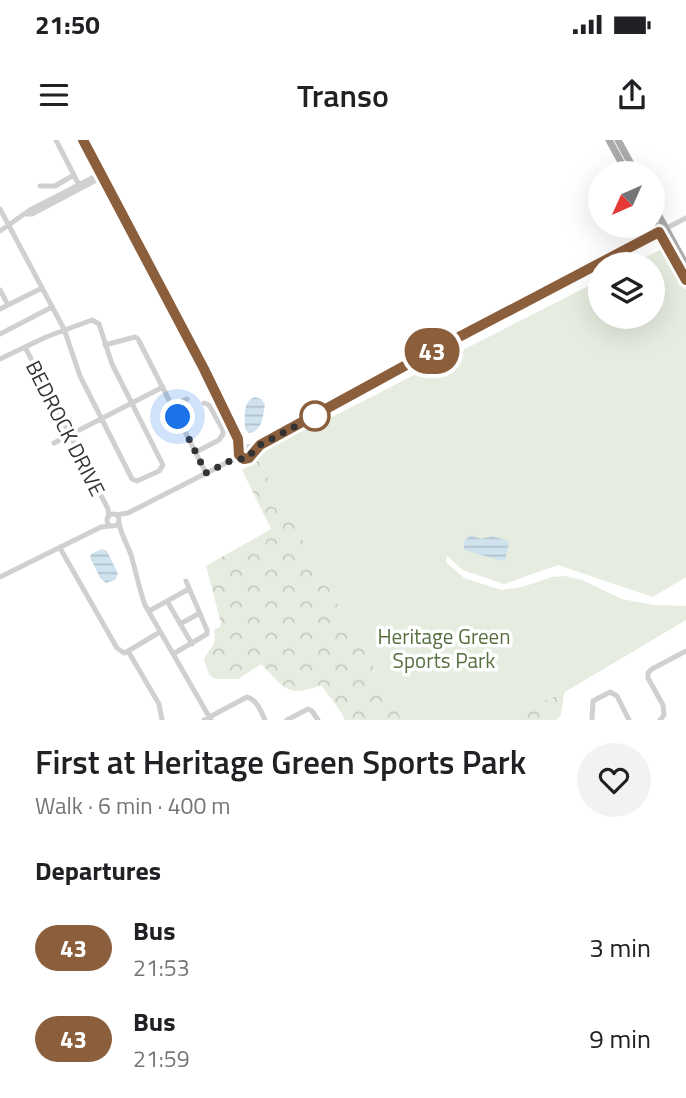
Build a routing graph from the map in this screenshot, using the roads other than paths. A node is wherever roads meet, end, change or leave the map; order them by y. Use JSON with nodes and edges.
{"nodes":[{"id":1,"x":56,"y":140,"type":"edge"},
{"id":2,"x":83,"y":140,"type":"edge"},
{"id":3,"x":610,"y":140,"type":"edge"},
{"id":4,"x":618,"y":140,"type":"edge"},
{"id":5,"x":621,"y":161,"type":"edge"},
{"id":6,"x":629,"y":161,"type":"edge"},
{"id":7,"x":74,"y":175,"type":"junction"},
{"id":8,"x":101,"y":175,"type":"junction"},
{"id":9,"x":40,"y":186,"type":"dead end"},
{"id":10,"x":80,"y":186,"type":"junction"},
{"id":11,"x":0,"y":209,"type":"edge"},
{"id":12,"x":686,"y":218,"type":"edge"},
{"id":13,"x":8,"y":225,"type":"junction"},
{"id":14,"x":665,"y":229,"type":"edge"},
{"id":15,"x":0,"y":231,"type":"edge"},
{"id":16,"x":665,"y":235,"type":"edge"},
{"id":17,"x":665,"y":237,"type":"edge"},
{"id":18,"x":649,"y":238,"type":"edge"},
{"id":19,"x":686,"y":265,"type":"edge"},
{"id":20,"x":686,"y":279,"type":"edge"},
{"id":21,"x":42,"y":288,"type":"junction"},
{"id":22,"x":0,"y":290,"type":"edge"},
{"id":23,"x":8,"y":305,"type":"junction"},
{"id":24,"x":52,"y":307,"type":"junction"},
{"id":25,"x":0,"y":309,"type":"edge"},
{"id":26,"x":64,"y":329,"type":"junction"},
{"id":27,"x":0,"y":334,"type":"edge"},
{"id":28,"x":106,"y":345,"type":"junction"},
{"id":29,"x":25,"y":346,"type":"junction"},
{"id":30,"x":0,"y":359,"type":"edge"},
{"id":31,"x":163,"y":387,"type":"junction"},
{"id":32,"x":187,"y":399,"type":"dead end"},
{"id":33,"x":132,"y":402,"type":"junction"},
{"id":34,"x":204,"y":403,"type":"dead end"},
{"id":35,"x":173,"y":406,"type":"junction"},
{"id":36,"x":100,"y":419,"type":"junction"},
{"id":37,"x":71,"y":434,"type":"junction"},
{"id":38,"x":54,"y":443,"type":"dead end"},
{"id":39,"x":260,"y":445,"type":"junction"},
{"id":40,"x":243,"y":451,"type":"junction"},
{"id":41,"x":196,"y":452,"type":"junction"},
{"id":42,"x":206,"y":473,"type":"junction"},
{"id":43,"x":113,"y":520,"type":"junction"},
{"id":44,"x":60,"y":548,"type":"junction"},
{"id":45,"x":0,"y":578,"type":"edge"},
{"id":46,"x":186,"y":581,"type":"dead end"},
{"id":47,"x":189,"y":589,"type":"junction"},
{"id":48,"x":167,"y":601,"type":"junction"},
{"id":49,"x":149,"y":611,"type":"junction"},
{"id":50,"x":200,"y":612,"type":"junction"},
{"id":51,"x":180,"y":624,"type":"junction"},
{"id":52,"x":160,"y":632,"type":"junction"},
{"id":53,"x":192,"y":644,"type":"junction"},
{"id":54,"x":128,"y":651,"type":"junction"},
{"id":55,"x":686,"y":651,"type":"edge"},
{"id":56,"x":173,"y":654,"type":"junction"},
{"id":57,"x":208,"y":719,"type":"edge"},
{"id":58,"x":162,"y":720,"type":"edge"},
{"id":59,"x":265,"y":720,"type":"edge"},
{"id":60,"x":287,"y":720,"type":"edge"},
{"id":61,"x":318,"y":720,"type":"edge"},
{"id":62,"x":592,"y":720,"type":"edge"},
{"id":63,"x":629,"y":720,"type":"edge"},
{"id":64,"x":660,"y":720,"type":"edge"}],
"edges":[{"from":1,"to":7,"type":"street"},
{"from":2,"to":8,"type":"street"},
{"from":3,"to":5,"type":"main road"},
{"from":4,"to":6,"type":"main road"},
{"from":7,"to":9,"type":"street"},
{"from":7,"to":10,"type":"street"},
{"from":8,"to":10,"type":"street"},
{"from":8,"to":40,"type":"street"},
{"from":10,"to":13,"type":"street"},
{"from":11,"to":13,"type":"street"},
{"from":12,"to":14,"type":"street"},
{"from":13,"to":15,"type":"street"},
{"from":13,"to":21,"type":"street"},
{"from":16,"to":19,"type":"main road"},
{"from":17,"to":20,"type":"main road"},
{"from":18,"to":39,"type":"street"},
{"from":21,"to":23,"type":"street"},
{"from":21,"to":24,"type":"street"},
{"from":22,"to":23,"type":"street"},
{"from":23,"to":25,"type":"street"},
{"from":24,"to":26,"type":"street"},
{"from":24,"to":27,"type":"street"},
{"from":26,"to":28,"type":"street"},
{"from":26,"to":29,"type":"street"},
{"from":26,"to":36,"type":"street"},
{"from":28,"to":31,"type":"street"},
{"from":28,"to":33,"type":"street"},
{"from":29,"to":30,"type":"street"},
{"from":29,"to":37,"type":"street","name":"BEDROCK DRIVE"},
{"from":31,"to":33,"type":"street"},
{"from":31,"to":35,"type":"street"},
{"from":32,"to":35,"type":"street"},
{"from":33,"to":36,"type":"street"},
{"from":33,"to":36,"type":"street"},
{"from":34,"to":41,"type":"street"},
{"from":35,"to":41,"type":"street"},
{"from":36,"to":37,"type":"street"},
{"from":37,"to":38,"type":"street"},
{"from":37,"to":43,"type":"street","name":"BEDROCK DRIVE"},
{"from":39,"to":40,"type":"street"},
{"from":39,"to":40,"type":"street"},
{"from":40,"to":42,"type":"street"},
{"from":41,"to":42,"type":"street"},
{"from":42,"to":43,"type":"street"},
{"from":43,"to":44,"type":"street"},
{"from":43,"to":49,"type":"street","name":"BEDROCK DRIVE"},
{"from":44,"to":45,"type":"street"},
{"from":44,"to":54,"type":"street"},
{"from":46,"to":47,"type":"street"},
{"from":47,"to":48,"type":"street"},
{"from":47,"to":50,"type":"street"},
{"from":48,"to":49,"type":"street"},
{"from":48,"to":51,"type":"street"},
{"from":49,"to":52,"type":"street","name":"BEDROCK DRIVE"},
{"from":50,"to":51,"type":"street"},
{"from":50,"to":53,"type":"street"},
{"from":51,"to":53,"type":"street"},
{"from":52,"to":54,"type":"street"},
{"from":52,"to":56,"type":"street","name":"BEDROCK DRIVE"},
{"from":53,"to":56,"type":"street"},
{"from":54,"to":58,"type":"street"},
{"from":55,"to":64,"type":"street"},
{"from":56,"to":57,"type":"street","name":"BEDROCK DRIVE"},
{"from":57,"to":59,"type":"street"},
{"from":60,"to":61,"type":"street"},
{"from":62,"to":63,"type":"street"}]}
